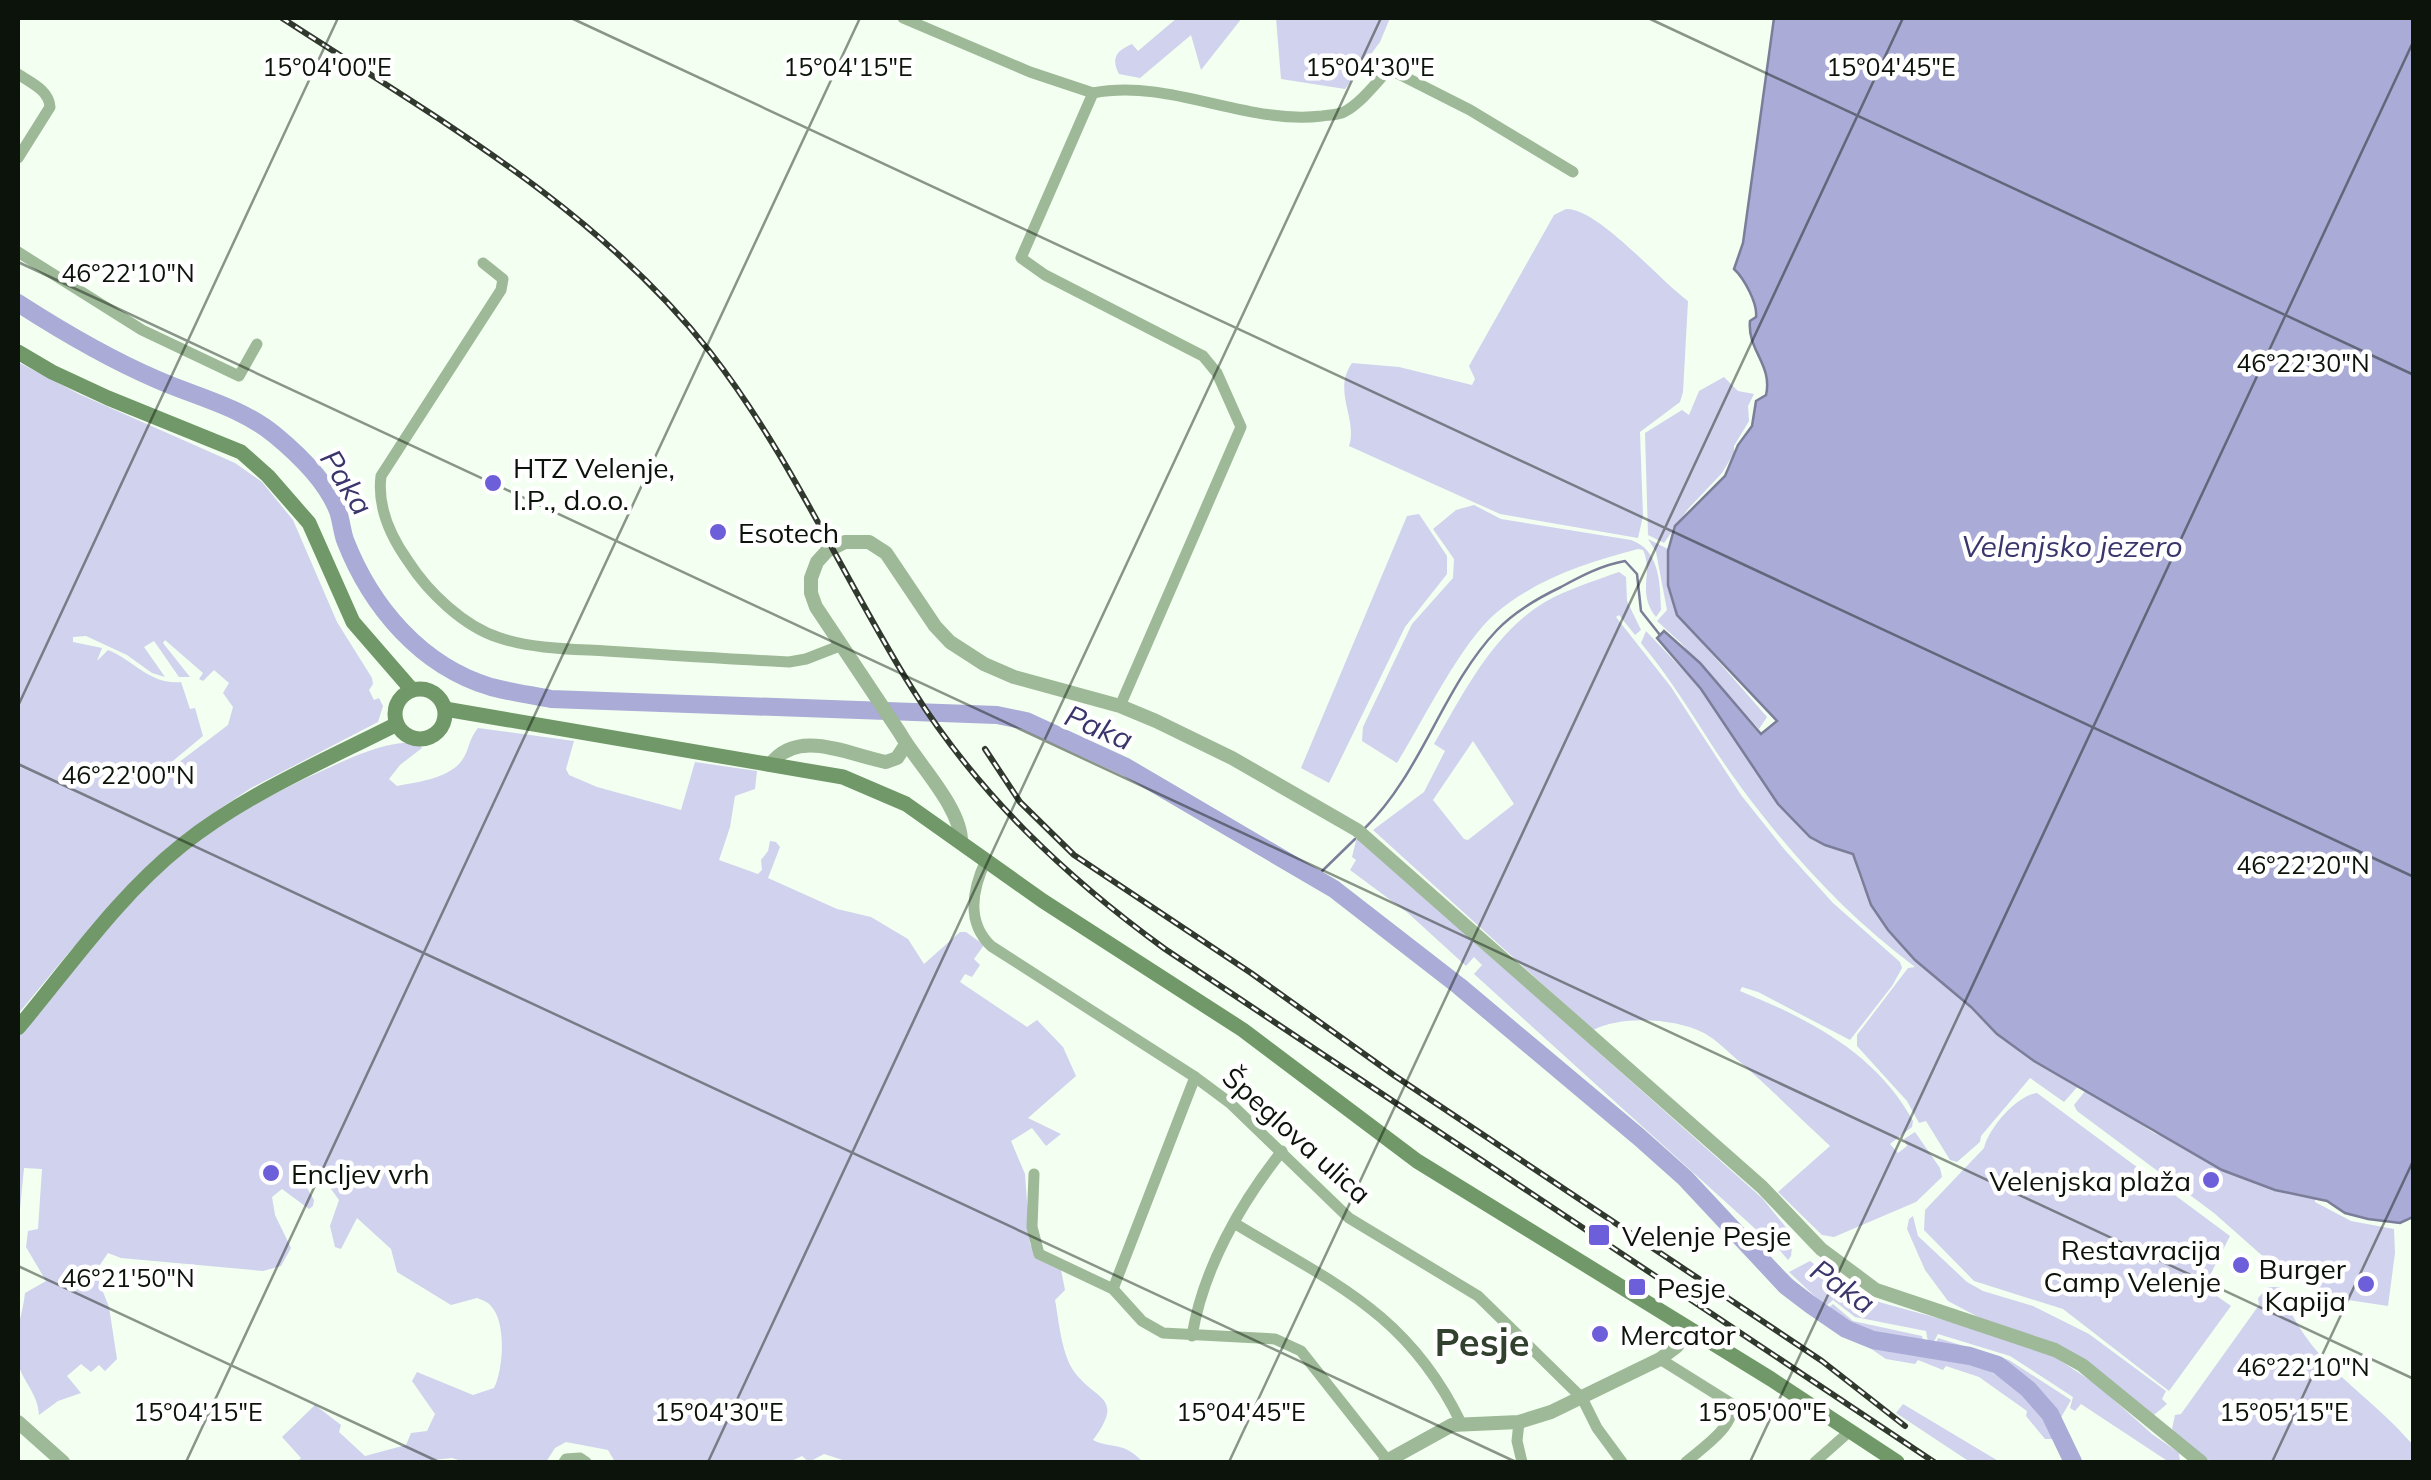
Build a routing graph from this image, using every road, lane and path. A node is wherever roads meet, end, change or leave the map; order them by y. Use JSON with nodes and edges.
{"nodes":[{"id":1,"x":903,"y":18,"type":"edge"},
{"id":2,"x":18,"y":74,"type":"edge"},
{"id":3,"x":1094,"y":93,"type":"junction"},
{"id":4,"x":18,"y":158,"type":"edge"},
{"id":5,"x":1573,"y":172,"type":"dead end"},
{"id":6,"x":18,"y":252,"type":"edge"},
{"id":7,"x":483,"y":264,"type":"dead end"},
{"id":8,"x":257,"y":344,"type":"dead end"},
{"id":9,"x":18,"y":352,"type":"edge"},
{"id":10,"x":842,"y":645,"type":"junction"},
{"id":11,"x":412,"y":690,"type":"junction"},
{"id":12,"x":1120,"y":706,"type":"junction"},
{"id":13,"x":444,"y":709,"type":"junction"},
{"id":14,"x":397,"y":724,"type":"junction"},
{"id":15,"x":902,"y":740,"type":"junction"},
{"id":16,"x":770,"y":765,"type":"junction"},
{"id":17,"x":961,"y":842,"type":"junction"},
{"id":18,"x":986,"y":860,"type":"junction"},
{"id":19,"x":18,"y":1028,"type":"edge"},
{"id":20,"x":1195,"y":1077,"type":"junction"},
{"id":21,"x":1282,"y":1151,"type":"junction"},
{"id":22,"x":1034,"y":1174,"type":"dead end"},
{"id":23,"x":1234,"y":1223,"type":"junction"},
{"id":24,"x":1113,"y":1289,"type":"junction"},
{"id":25,"x":1690,"y":1329,"type":"junction"},
{"id":26,"x":1192,"y":1336,"type":"junction"},
{"id":27,"x":1660,"y":1359,"type":"junction"},
{"id":28,"x":1582,"y":1398,"type":"junction"},
{"id":29,"x":18,"y":1422,"type":"edge"},
{"id":30,"x":1519,"y":1422,"type":"junction"},
{"id":31,"x":1462,"y":1423,"type":"junction"},
{"id":32,"x":1850,"y":1431,"type":"junction"},
{"id":33,"x":1889,"y":1460,"type":"edge"},
{"id":34,"x":63,"y":1462,"type":"edge"},
{"id":35,"x":564,"y":1462,"type":"edge"},
{"id":36,"x":586,"y":1462,"type":"edge"},
{"id":37,"x":1387,"y":1462,"type":"edge"},
{"id":38,"x":1522,"y":1462,"type":"edge"},
{"id":39,"x":1622,"y":1462,"type":"edge"},
{"id":40,"x":1686,"y":1462,"type":"edge"},
{"id":41,"x":1815,"y":1462,"type":"edge"},
{"id":42,"x":2201,"y":1462,"type":"edge"}],
"edges":[{"from":1,"to":3,"type":"street"},
{"from":2,"to":4,"type":"street"},
{"from":3,"to":5,"type":"street"},
{"from":3,"to":12,"type":"street"},
{"from":6,"to":8,"type":"street"},
{"from":7,"to":10,"type":"street"},
{"from":9,"to":11,"type":"main road"},
{"from":10,"to":12,"type":"street"},
{"from":10,"to":15,"type":"street"},
{"from":11,"to":13,"type":"main road"},
{"from":11,"to":14,"type":"main road"},
{"from":12,"to":42,"type":"street"},
{"from":13,"to":14,"type":"main road"},
{"from":13,"to":16,"type":"main road"},
{"from":14,"to":19,"type":"main road"},
{"from":15,"to":16,"type":"street"},
{"from":15,"to":17,"type":"street"},
{"from":16,"to":17,"type":"main road"},
{"from":17,"to":18,"type":"main road"},
{"from":18,"to":20,"type":"street","name":"Špeglova ulica"},
{"from":18,"to":25,"type":"main road"},
{"from":20,"to":21,"type":"street","name":"Špeglova ulica"},
{"from":20,"to":24,"type":"street"},
{"from":21,"to":23,"type":"street"},
{"from":21,"to":28,"type":"street","name":"Špeglova ulica"},
{"from":22,"to":24,"type":"street"},
{"from":23,"to":26,"type":"street"},
{"from":23,"to":31,"type":"street"},
{"from":24,"to":26,"type":"street"},
{"from":25,"to":27,"type":"street"},
{"from":25,"to":32,"type":"main road"},
{"from":26,"to":37,"type":"street"},
{"from":27,"to":28,"type":"street"},
{"from":27,"to":40,"type":"street"},
{"from":28,"to":30,"type":"street"},
{"from":28,"to":39,"type":"street","name":"Špeglova ulica"},
{"from":29,"to":34,"type":"street"},
{"from":30,"to":31,"type":"street"},
{"from":30,"to":38,"type":"street"},
{"from":31,"to":37,"type":"street"},
{"from":32,"to":33,"type":"main road"},
{"from":32,"to":41,"type":"street"},
{"from":35,"to":36,"type":"street"}]}
